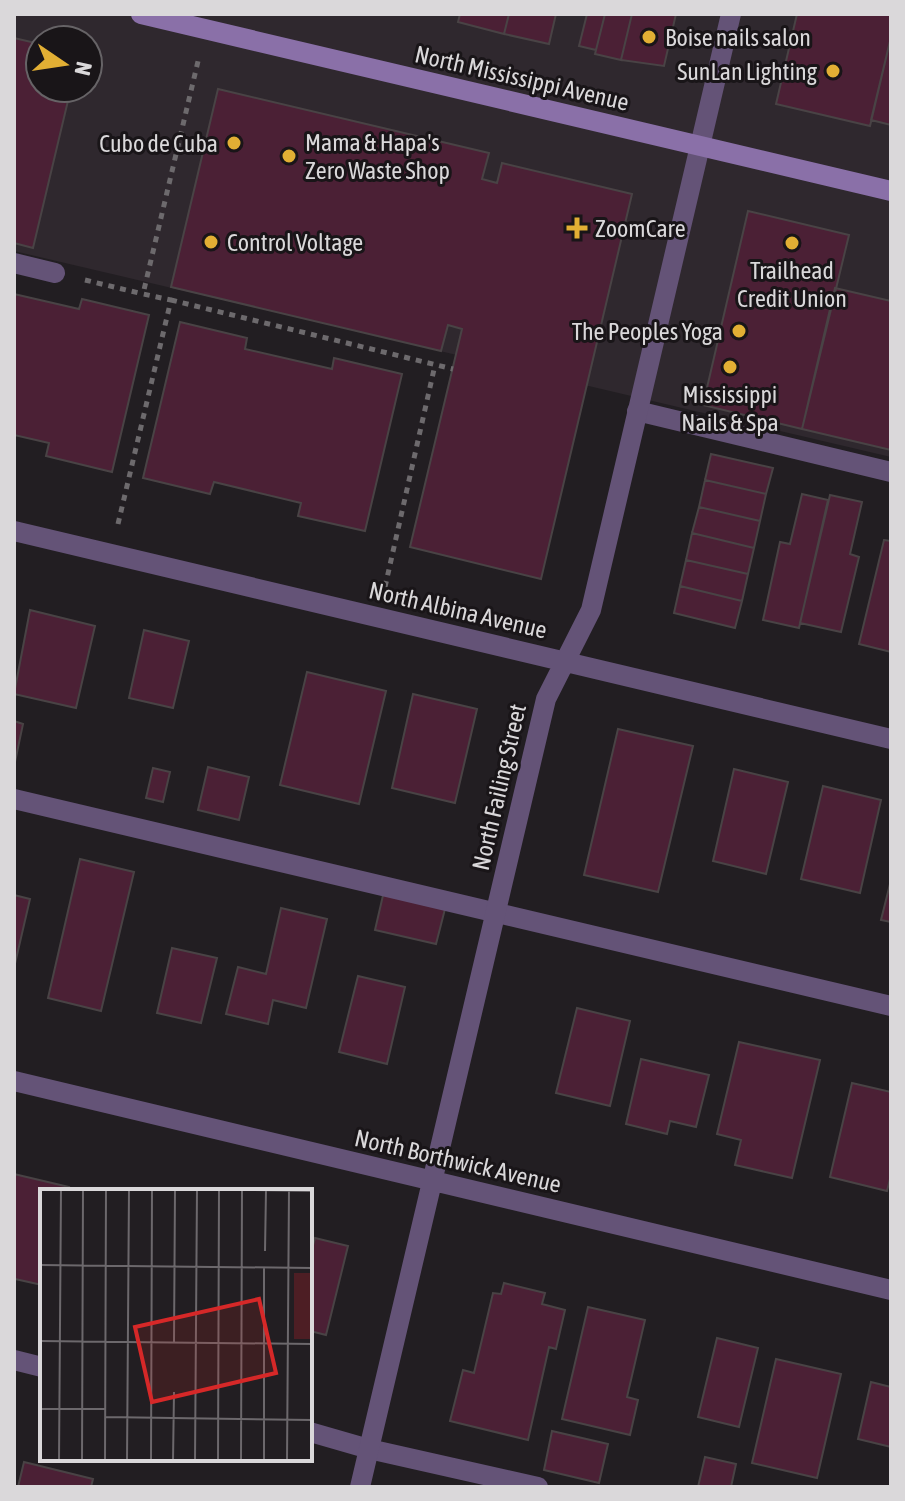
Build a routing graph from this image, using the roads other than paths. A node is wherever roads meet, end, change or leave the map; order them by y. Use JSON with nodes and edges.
{"nodes":[{"id":1,"x":141,"y":14,"type":"edge"},
{"id":2,"x":731,"y":14,"type":"edge"},
{"id":3,"x":700,"y":146,"type":"junction"},
{"id":4,"x":891,"y":191,"type":"edge"},
{"id":5,"x":14,"y":263,"type":"edge"},
{"id":6,"x":55,"y":273,"type":"road end"},
{"id":7,"x":637,"y":411,"type":"junction"},
{"id":8,"x":891,"y":472,"type":"edge"},
{"id":9,"x":14,"y":531,"type":"edge"},
{"id":10,"x":566,"y":662,"type":"junction"},
{"id":11,"x":891,"y":739,"type":"edge"},
{"id":12,"x":14,"y":799,"type":"edge"},
{"id":13,"x":496,"y":914,"type":"junction"},
{"id":14,"x":891,"y":1006,"type":"edge"},
{"id":15,"x":14,"y":1081,"type":"edge"},
{"id":16,"x":433,"y":1182,"type":"junction"},
{"id":17,"x":891,"y":1290,"type":"edge"},
{"id":18,"x":14,"y":1360,"type":"edge"},
{"id":19,"x":40,"y":1366,"type":"edge"},
{"id":20,"x":312,"y":1433,"type":"edge"},
{"id":21,"x":369,"y":1449,"type":"junction"},
{"id":22,"x":360,"y":1487,"type":"edge"},
{"id":23,"x":538,"y":1487,"type":"edge"}],
"edges":[{"from":1,"to":3,"type":"street","name":"North Mississippi Avenue"},
{"from":2,"to":3,"type":"street","name":"North Failing Street"},
{"from":3,"to":4,"type":"street","name":"North Mississippi Avenue"},
{"from":3,"to":7,"type":"street","name":"North Failing Street"},
{"from":5,"to":6,"type":"street"},
{"from":7,"to":8,"type":"street"},
{"from":7,"to":10,"type":"street","name":"North Failing Street"},
{"from":9,"to":10,"type":"street","name":"North Albina Avenue"},
{"from":10,"to":11,"type":"street","name":"North Albina Avenue"},
{"from":10,"to":13,"type":"street","name":"North Failing Street"},
{"from":12,"to":13,"type":"street"},
{"from":13,"to":14,"type":"street"},
{"from":13,"to":16,"type":"street","name":"North Failing Street"},
{"from":15,"to":16,"type":"street","name":"North Borthwick Avenue"},
{"from":16,"to":17,"type":"street","name":"North Borthwick Avenue"},
{"from":16,"to":21,"type":"street","name":"North Failing Street"},
{"from":18,"to":19,"type":"street"},
{"from":20,"to":21,"type":"street"},
{"from":21,"to":22,"type":"street","name":"North Failing Street"},
{"from":21,"to":23,"type":"street"}]}
